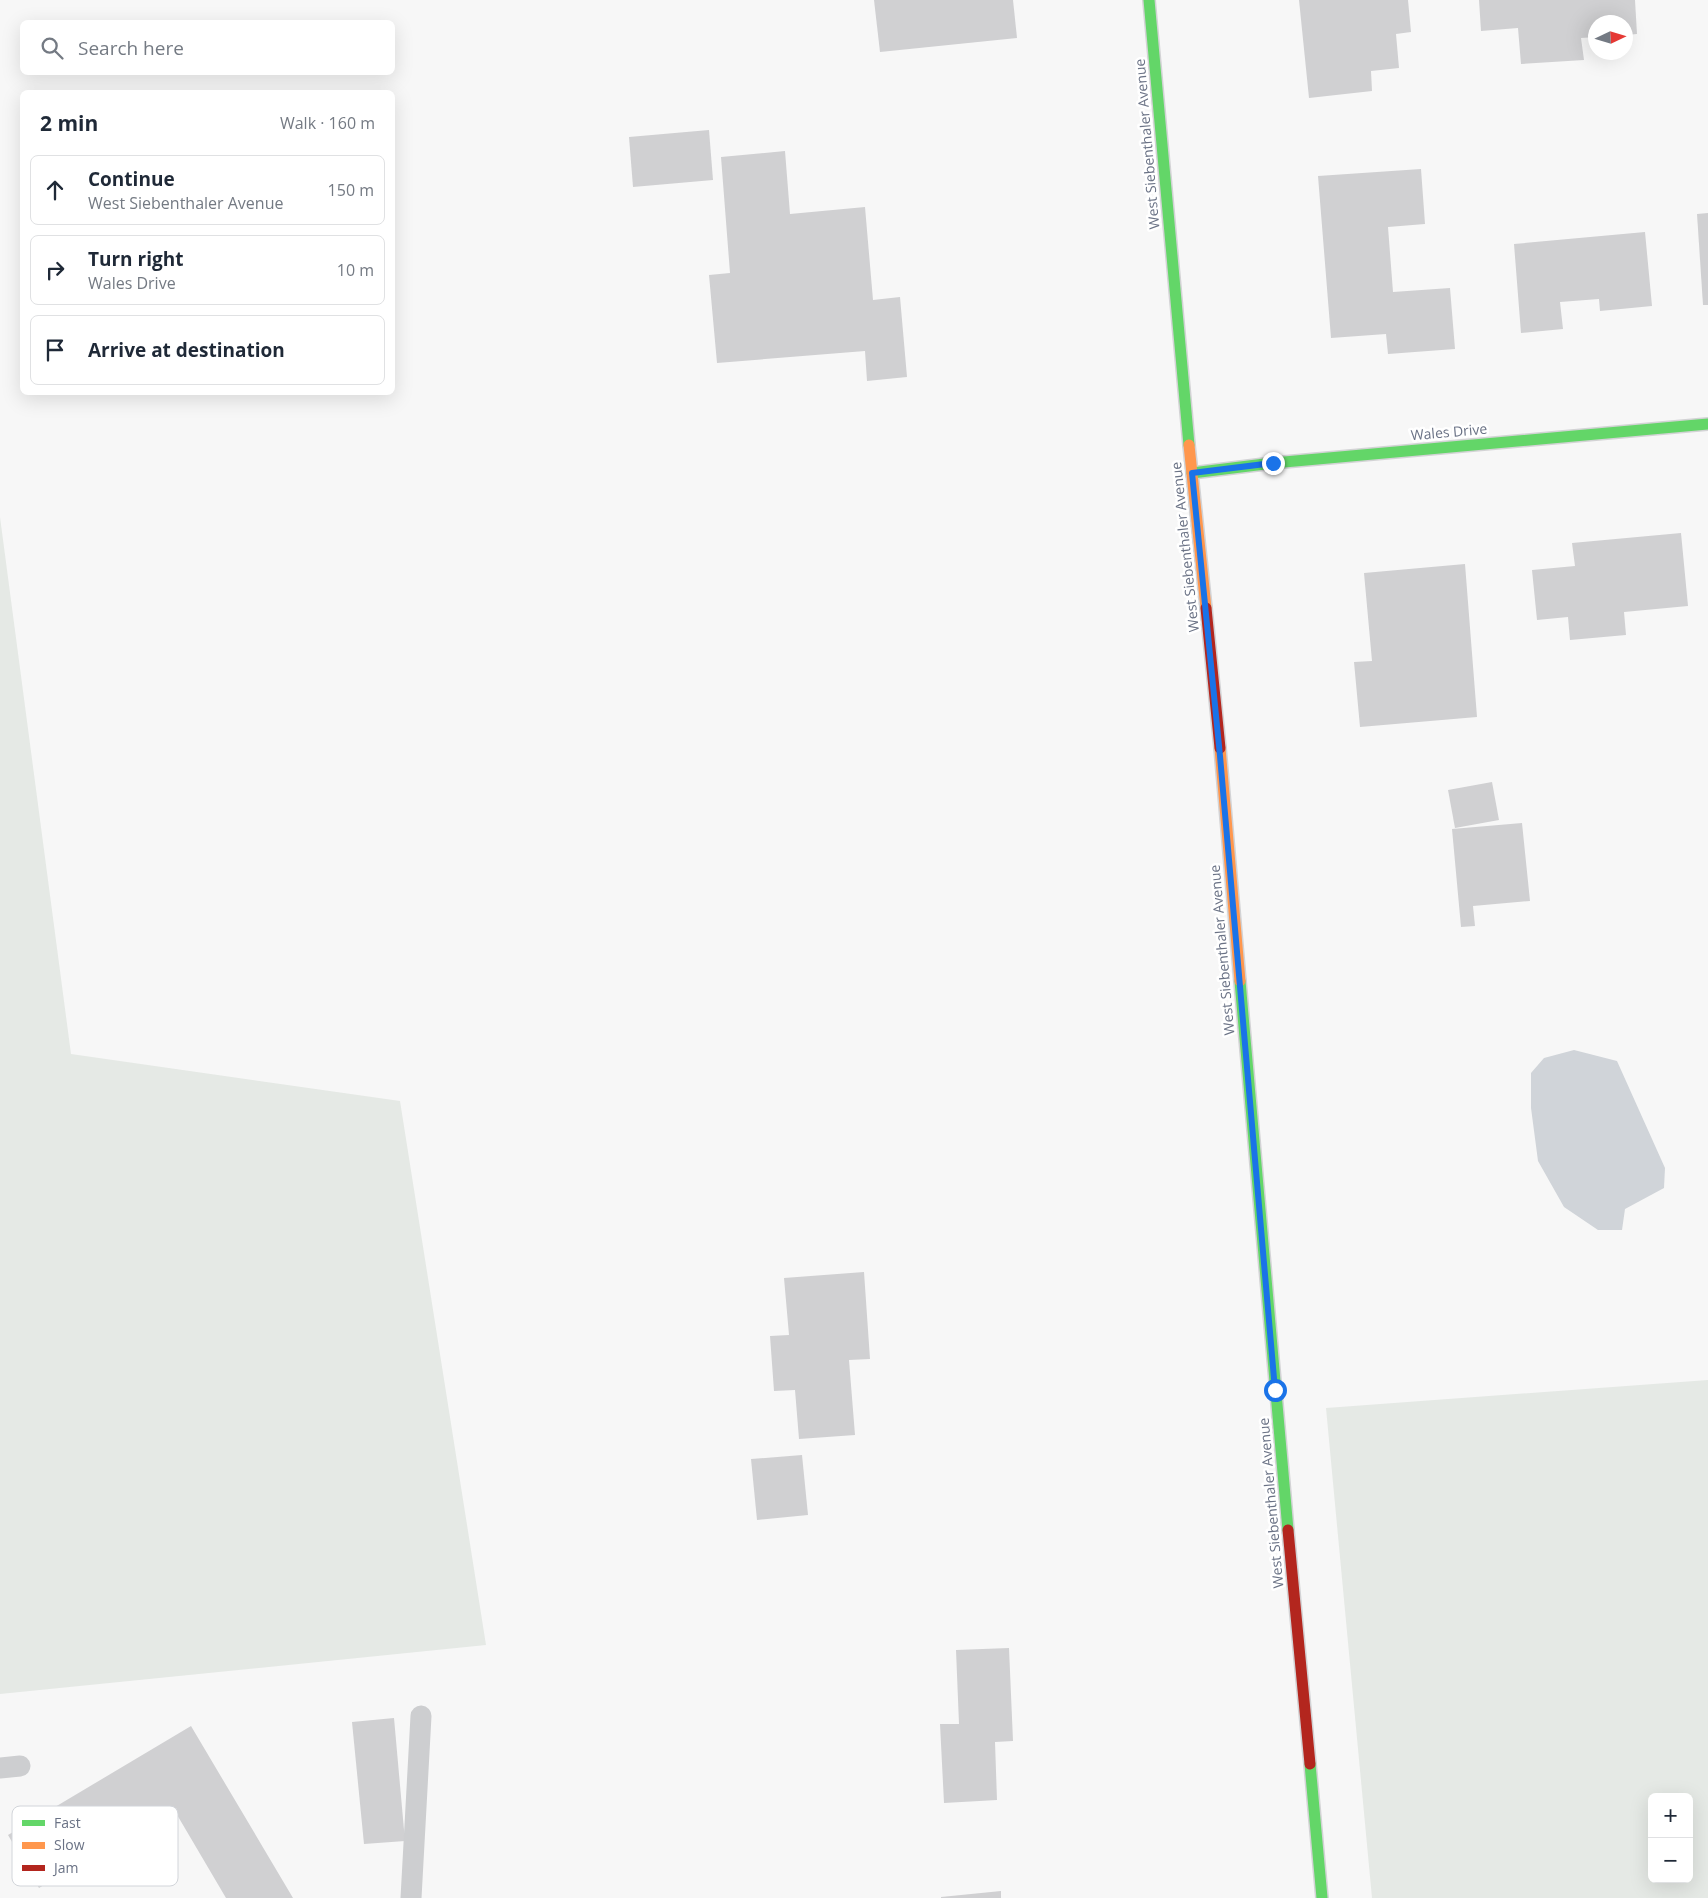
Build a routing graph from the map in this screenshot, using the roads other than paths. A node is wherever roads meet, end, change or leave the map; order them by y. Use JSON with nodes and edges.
{"nodes":[{"id":1,"x":1149,"y":0,"type":"edge"},
{"id":2,"x":1708,"y":424,"type":"edge"},
{"id":3,"x":1192,"y":473,"type":"junction"},
{"id":4,"x":421,"y":1716,"type":"dead end"},
{"id":5,"x":411,"y":1898,"type":"edge"},
{"id":6,"x":1322,"y":1898,"type":"edge"}],
"edges":[{"from":1,"to":3,"type":"main road","name":"West Siebenthaler Avenue"},
{"from":2,"to":3,"type":"main road","name":"Wales Drive"},
{"from":3,"to":6,"type":"main road","name":"West Siebenthaler Avenue"},
{"from":4,"to":5,"type":"lane"}]}
